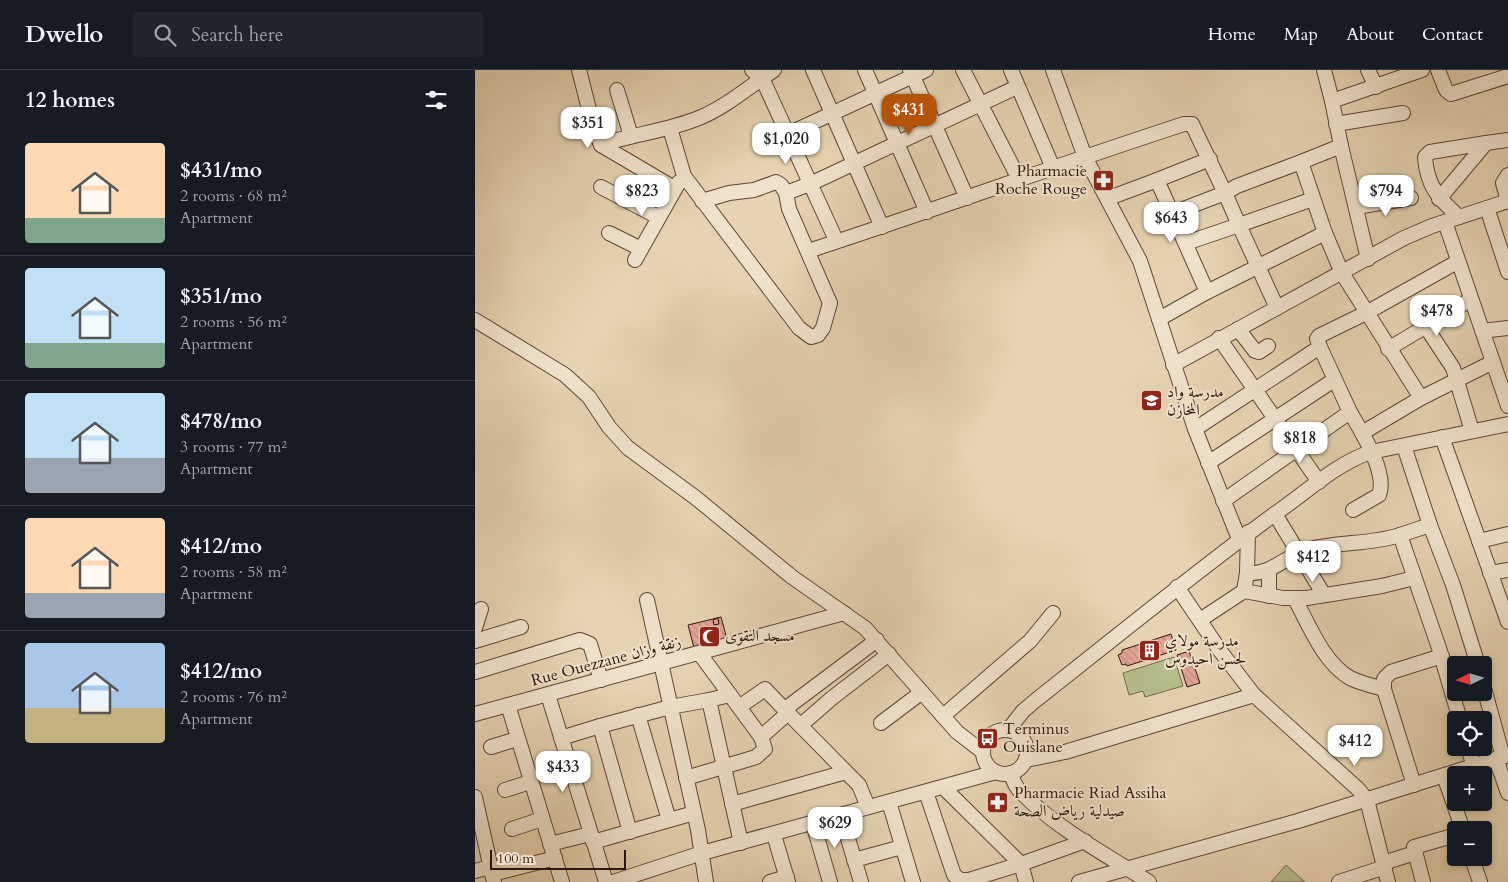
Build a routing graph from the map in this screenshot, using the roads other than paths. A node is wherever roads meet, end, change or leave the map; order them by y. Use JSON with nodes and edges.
{"nodes":[{"id":1,"x":579,"y":70,"type":"edge"},
{"id":2,"x":774,"y":70,"type":"edge"},
{"id":3,"x":813,"y":70,"type":"edge"},
{"id":4,"x":865,"y":70,"type":"edge"},
{"id":5,"x":963,"y":70,"type":"edge"},
{"id":6,"x":1011,"y":70,"type":"edge"},
{"id":7,"x":1053,"y":70,"type":"edge"},
{"id":8,"x":1324,"y":70,"type":"edge"},
{"id":9,"x":1368,"y":70,"type":"edge"},
{"id":10,"x":1422,"y":70,"type":"edge"},
{"id":11,"x":1438,"y":70,"type":"edge"},
{"id":12,"x":916,"y":72,"type":"edge"},
{"id":13,"x":1404,"y":73,"type":"edge"},
{"id":14,"x":757,"y":74,"type":"edge"},
{"id":15,"x":1508,"y":76,"type":"edge"},
{"id":16,"x":1017,"y":87,"type":"junction"},
{"id":17,"x":1376,"y":87,"type":"junction"},
{"id":18,"x":617,"y":90,"type":"dead end"},
{"id":19,"x":875,"y":93,"type":"junction"},
{"id":20,"x":1332,"y":101,"type":"junction"},
{"id":21,"x":980,"y":105,"type":"junction"},
{"id":22,"x":1403,"y":113,"type":"dead end"},
{"id":23,"x":832,"y":114,"type":"junction"},
{"id":24,"x":1337,"y":124,"type":"junction"},
{"id":25,"x":935,"y":125,"type":"junction"},
{"id":26,"x":670,"y":128,"type":"junction"},
{"id":27,"x":788,"y":134,"type":"junction"},
{"id":28,"x":631,"y":136,"type":"junction"},
{"id":29,"x":1508,"y":140,"type":"edge"},
{"id":30,"x":897,"y":143,"type":"junction"},
{"id":31,"x":1486,"y":143,"type":"junction"},
{"id":32,"x":601,"y":145,"type":"junction"},
{"id":33,"x":1341,"y":146,"type":"junction"},
{"id":34,"x":1085,"y":157,"type":"junction"},
{"id":35,"x":1210,"y":159,"type":"junction"},
{"id":36,"x":1301,"y":162,"type":"junction"},
{"id":37,"x":854,"y":163,"type":"junction"},
{"id":38,"x":1053,"y":168,"type":"junction"},
{"id":39,"x":1508,"y":175,"type":"edge"},
{"id":40,"x":684,"y":176,"type":"junction"},
{"id":41,"x":1157,"y":180,"type":"junction"},
{"id":42,"x":1020,"y":181,"type":"junction"},
{"id":43,"x":810,"y":184,"type":"junction"},
{"id":44,"x":601,"y":187,"type":"dead end"},
{"id":45,"x":674,"y":188,"type":"junction"},
{"id":46,"x":786,"y":193,"type":"junction"},
{"id":47,"x":1225,"y":193,"type":"junction"},
{"id":48,"x":967,"y":198,"type":"junction"},
{"id":49,"x":1109,"y":198,"type":"junction"},
{"id":50,"x":1411,"y":198,"type":"dead end"},
{"id":51,"x":1313,"y":199,"type":"junction"},
{"id":52,"x":1439,"y":199,"type":"junction"},
{"id":53,"x":703,"y":201,"type":"junction"},
{"id":54,"x":1508,"y":201,"type":"edge"},
{"id":55,"x":1356,"y":207,"type":"junction"},
{"id":56,"x":1487,"y":208,"type":"junction"},
{"id":57,"x":927,"y":212,"type":"junction"},
{"id":58,"x":1173,"y":212,"type":"junction"},
{"id":59,"x":658,"y":217,"type":"junction"},
{"id":60,"x":1459,"y":217,"type":"junction"},
{"id":61,"x":1445,"y":222,"type":"junction"},
{"id":62,"x":1239,"y":225,"type":"junction"},
{"id":63,"x":882,"y":227,"type":"junction"},
{"id":64,"x":609,"y":233,"type":"dead end"},
{"id":65,"x":1325,"y":233,"type":"junction"},
{"id":66,"x":836,"y":240,"type":"junction"},
{"id":67,"x":1186,"y":243,"type":"junction"},
{"id":68,"x":808,"y":250,"type":"junction"},
{"id":69,"x":1368,"y":260,"type":"junction"},
{"id":70,"x":1457,"y":262,"type":"junction"},
{"id":71,"x":1260,"y":266,"type":"junction"},
{"id":72,"x":1508,"y":272,"type":"edge"},
{"id":73,"x":1342,"y":273,"type":"junction"},
{"id":74,"x":1207,"y":292,"type":"junction"},
{"id":75,"x":1470,"y":300,"type":"junction"},
{"id":76,"x":1277,"y":308,"type":"junction"},
{"id":77,"x":1366,"y":313,"type":"junction"},
{"id":78,"x":1159,"y":319,"type":"junction"},
{"id":79,"x":475,"y":320,"type":"edge"},
{"id":80,"x":1426,"y":326,"type":"junction"},
{"id":81,"x":1508,"y":328,"type":"edge"},
{"id":82,"x":1238,"y":329,"type":"junction"},
{"id":83,"x":1482,"y":331,"type":"junction"},
{"id":84,"x":1219,"y":338,"type":"junction"},
{"id":85,"x":1268,"y":346,"type":"dead end"},
{"id":86,"x":1320,"y":347,"type":"junction"},
{"id":87,"x":1388,"y":349,"type":"junction"},
{"id":88,"x":1493,"y":362,"type":"junction"},
{"id":89,"x":1173,"y":365,"type":"junction"},
{"id":90,"x":1334,"y":380,"type":"junction"},
{"id":91,"x":1457,"y":380,"type":"junction"},
{"id":92,"x":1253,"y":390,"type":"junction"},
{"id":93,"x":1421,"y":398,"type":"junction"},
{"id":94,"x":1508,"y":406,"type":"edge"},
{"id":95,"x":1350,"y":412,"type":"junction"},
{"id":96,"x":1273,"y":418,"type":"junction"},
{"id":97,"x":1508,"y":424,"type":"edge"},
{"id":98,"x":1195,"y":429,"type":"junction"},
{"id":99,"x":1472,"y":431,"type":"junction"},
{"id":100,"x":1361,"y":433,"type":"junction"},
{"id":101,"x":1442,"y":437,"type":"junction"},
{"id":102,"x":1404,"y":446,"type":"junction"},
{"id":103,"x":1295,"y":450,"type":"junction"},
{"id":104,"x":1371,"y":452,"type":"junction"},
{"id":105,"x":1208,"y":463,"type":"junction"},
{"id":106,"x":1319,"y":482,"type":"junction"},
{"id":107,"x":1223,"y":500,"type":"junction"},
{"id":108,"x":1353,"y":510,"type":"dead end"},
{"id":109,"x":1275,"y":514,"type":"junction"},
{"id":110,"x":1430,"y":525,"type":"junction"},
{"id":111,"x":1508,"y":534,"type":"edge"},
{"id":112,"x":1400,"y":535,"type":"junction"},
{"id":113,"x":1244,"y":536,"type":"junction"},
{"id":114,"x":1479,"y":541,"type":"junction"},
{"id":115,"x":1299,"y":553,"type":"junction"},
{"id":116,"x":1508,"y":570,"type":"edge"},
{"id":117,"x":1269,"y":571,"type":"junction"},
{"id":118,"x":1247,"y":573,"type":"junction"},
{"id":119,"x":1490,"y":573,"type":"junction"},
{"id":120,"x":1414,"y":578,"type":"junction"},
{"id":121,"x":1177,"y":587,"type":"junction"},
{"id":122,"x":1244,"y":591,"type":"junction"},
{"id":123,"x":1324,"y":595,"type":"junction"},
{"id":124,"x":1269,"y":596,"type":"junction"},
{"id":125,"x":1295,"y":599,"type":"junction"},
{"id":126,"x":647,"y":600,"type":"dead end"},
{"id":127,"x":481,"y":609,"type":"dead end"},
{"id":128,"x":844,"y":613,"type":"junction"},
{"id":129,"x":1053,"y":613,"type":"dead end"},
{"id":130,"x":1201,"y":620,"type":"junction"},
{"id":131,"x":1508,"y":622,"type":"edge"},
{"id":132,"x":521,"y":627,"type":"dead end"},
{"id":133,"x":475,"y":628,"type":"edge"},
{"id":134,"x":877,"y":640,"type":"junction"},
{"id":135,"x":475,"y":641,"type":"edge"},
{"id":136,"x":700,"y":654,"type":"junction"},
{"id":137,"x":889,"y":654,"type":"junction"},
{"id":138,"x":1442,"y":656,"type":"junction"},
{"id":139,"x":1475,"y":656,"type":"edge"},
{"id":140,"x":662,"y":664,"type":"junction"},
{"id":141,"x":475,"y":672,"type":"edge"},
{"id":142,"x":601,"y":680,"type":"junction"},
{"id":143,"x":1384,"y":690,"type":"junction"},
{"id":144,"x":922,"y":692,"type":"junction"},
{"id":145,"x":548,"y":695,"type":"junction"},
{"id":146,"x":730,"y":695,"type":"junction"},
{"id":147,"x":1253,"y":695,"type":"junction"},
{"id":148,"x":709,"y":700,"type":"junction"},
{"id":149,"x":1487,"y":701,"type":"edge"},
{"id":150,"x":509,"y":705,"type":"junction"},
{"id":151,"x":670,"y":707,"type":"junction"},
{"id":152,"x":739,"y":707,"type":"junction"},
{"id":153,"x":787,"y":711,"type":"junction"},
{"id":154,"x":1457,"y":711,"type":"edge"},
{"id":155,"x":475,"y":714,"type":"edge"},
{"id":156,"x":638,"y":716,"type":"junction"},
{"id":157,"x":943,"y":716,"type":"junction"},
{"id":158,"x":881,"y":722,"type":"dead end"},
{"id":159,"x":801,"y":725,"type":"junction"},
{"id":160,"x":600,"y":726,"type":"junction"},
{"id":161,"x":1009,"y":729,"type":"junction"},
{"id":162,"x":761,"y":737,"type":"junction"},
{"id":163,"x":561,"y":738,"type":"junction"},
{"id":164,"x":517,"y":739,"type":"junction"},
{"id":165,"x":491,"y":747,"type":"dead end"},
{"id":166,"x":983,"y":752,"type":"junction"},
{"id":167,"x":1471,"y":756,"type":"edge"},
{"id":168,"x":1502,"y":757,"type":"edge"},
{"id":169,"x":1026,"y":760,"type":"junction"},
{"id":170,"x":1474,"y":766,"type":"joint"},
{"id":171,"x":724,"y":768,"type":"junction"},
{"id":172,"x":846,"y":772,"type":"junction"},
{"id":173,"x":996,"y":772,"type":"junction"},
{"id":174,"x":1011,"y":773,"type":"junction"},
{"id":175,"x":1447,"y":775,"type":"edge"},
{"id":176,"x":1444,"y":776,"type":"junction"},
{"id":177,"x":686,"y":778,"type":"junction"},
{"id":178,"x":530,"y":782,"type":"junction"},
{"id":179,"x":1415,"y":785,"type":"junction"},
{"id":180,"x":943,"y":787,"type":"junction"},
{"id":181,"x":505,"y":790,"type":"dead end"},
{"id":182,"x":926,"y":792,"type":"junction"},
{"id":183,"x":1508,"y":793,"type":"edge"},
{"id":184,"x":475,"y":797,"type":"edge"},
{"id":185,"x":1367,"y":800,"type":"junction"},
{"id":186,"x":889,"y":802,"type":"junction"},
{"id":187,"x":732,"y":804,"type":"junction"},
{"id":188,"x":868,"y":808,"type":"junction"},
{"id":189,"x":694,"y":813,"type":"junction"},
{"id":190,"x":841,"y":815,"type":"junction"},
{"id":191,"x":542,"y":819,"type":"junction"},
{"id":192,"x":669,"y":820,"type":"junction"},
{"id":193,"x":1460,"y":821,"type":"edge"},
{"id":194,"x":813,"y":823,"type":"junction"},
{"id":195,"x":512,"y":829,"type":"dead end"},
{"id":196,"x":479,"y":831,"type":"edge"},
{"id":197,"x":630,"y":832,"type":"junction"},
{"id":198,"x":774,"y":834,"type":"junction"},
{"id":199,"x":591,"y":838,"type":"junction"},
{"id":200,"x":1447,"y":838,"type":"edge"},
{"id":201,"x":1085,"y":841,"type":"junction"},
{"id":202,"x":741,"y":843,"type":"junction"},
{"id":203,"x":902,"y":846,"type":"junction"},
{"id":204,"x":553,"y":851,"type":"junction"},
{"id":205,"x":702,"y":853,"type":"junction"},
{"id":206,"x":1415,"y":853,"type":"junction"},
{"id":207,"x":854,"y":860,"type":"junction"},
{"id":208,"x":1021,"y":864,"type":"junction"},
{"id":209,"x":1384,"y":865,"type":"junction"},
{"id":210,"x":1474,"y":866,"type":"edge"},
{"id":211,"x":1127,"y":868,"type":"junction"},
{"id":212,"x":475,"y":871,"type":"edge"},
{"id":213,"x":492,"y":874,"type":"edge"},
{"id":214,"x":788,"y":879,"type":"edge"},
{"id":215,"x":562,"y":882,"type":"edge"},
{"id":216,"x":606,"y":882,"type":"edge"},
{"id":217,"x":613,"y":882,"type":"edge"},
{"id":218,"x":706,"y":882,"type":"edge"},
{"id":219,"x":770,"y":882,"type":"edge"},
{"id":220,"x":830,"y":882,"type":"edge"},
{"id":221,"x":861,"y":882,"type":"edge"},
{"id":222,"x":913,"y":882,"type":"edge"},
{"id":223,"x":1026,"y":882,"type":"edge"},
{"id":224,"x":1082,"y":882,"type":"edge"},
{"id":225,"x":1149,"y":882,"type":"edge"},
{"id":226,"x":1339,"y":882,"type":"edge"},
{"id":227,"x":1388,"y":882,"type":"edge"},
{"id":228,"x":1423,"y":882,"type":"edge"},
{"id":229,"x":1479,"y":882,"type":"edge"}],
"edges":[{"from":1,"to":32,"type":"street"},
{"from":2,"to":14,"type":"street"},
{"from":3,"to":23,"type":"street"},
{"from":4,"to":19,"type":"street"},
{"from":5,"to":21,"type":"street"},
{"from":6,"to":16,"type":"street"},
{"from":7,"to":34,"type":"street"},
{"from":8,"to":20,"type":"street"},
{"from":9,"to":17,"type":"street"},
{"from":10,"to":13,"type":"street"},
{"from":11,"to":15,"type":"street"},
{"from":12,"to":19,"type":"street"},
{"from":12,"to":25,"type":"street"},
{"from":13,"to":17,"type":"street"},
{"from":14,"to":26,"type":"street"},
{"from":14,"to":27,"type":"street"},
{"from":16,"to":21,"type":"street"},
{"from":16,"to":38,"type":"street"},
{"from":17,"to":20,"type":"street"},
{"from":18,"to":28,"type":"street"},
{"from":19,"to":23,"type":"street"},
{"from":19,"to":30,"type":"street"},
{"from":20,"to":24,"type":"street"},
{"from":21,"to":25,"type":"street"},
{"from":21,"to":42,"type":"street"},
{"from":22,"to":24,"type":"street"},
{"from":23,"to":27,"type":"street"},
{"from":23,"to":37,"type":"street"},
{"from":24,"to":33,"type":"street"},
{"from":25,"to":30,"type":"street"},
{"from":25,"to":48,"type":"street"},
{"from":26,"to":28,"type":"street"},
{"from":26,"to":40,"type":"street"},
{"from":27,"to":43,"type":"street"},
{"from":28,"to":32,"type":"street"},
{"from":29,"to":31,"type":"street"},
{"from":30,"to":37,"type":"street"},
{"from":30,"to":57,"type":"street"},
{"from":31,"to":52,"type":"street"},
{"from":31,"to":52,"type":"street"},
{"from":32,"to":45,"type":"street"},
{"from":33,"to":36,"type":"street"},
{"from":33,"to":55,"type":"street"},
{"from":34,"to":35,"type":"street"},
{"from":34,"to":38,"type":"street"},
{"from":34,"to":49,"type":"street"},
{"from":35,"to":41,"type":"street"},
{"from":35,"to":47,"type":"street"},
{"from":36,"to":47,"type":"street"},
{"from":36,"to":51,"type":"street"},
{"from":37,"to":43,"type":"street"},
{"from":37,"to":63,"type":"street"},
{"from":38,"to":42,"type":"street"},
{"from":39,"to":54,"type":"street"},
{"from":40,"to":45,"type":"street"},
{"from":40,"to":53,"type":"street"},
{"from":41,"to":49,"type":"street"},
{"from":41,"to":58,"type":"street"},
{"from":42,"to":48,"type":"street"},
{"from":43,"to":46,"type":"street"},
{"from":43,"to":66,"type":"street"},
{"from":44,"to":59,"type":"street"},
{"from":45,"to":59,"type":"street"},
{"from":46,"to":53,"type":"street"},
{"from":46,"to":68,"type":"street"},
{"from":47,"to":58,"type":"street"},
{"from":47,"to":62,"type":"street"},
{"from":48,"to":57,"type":"street"},
{"from":49,"to":78,"type":"street"},
{"from":50,"to":55,"type":"street"},
{"from":51,"to":62,"type":"street"},
{"from":51,"to":65,"type":"street"},
{"from":52,"to":60,"type":"street"},
{"from":53,"to":68,"type":"street"},
{"from":54,"to":56,"type":"street"},
{"from":55,"to":69,"type":"street"},
{"from":56,"to":60,"type":"street"},
{"from":56,"to":72,"type":"street"},
{"from":57,"to":63,"type":"street"},
{"from":58,"to":67,"type":"street"},
{"from":59,"to":64,"type":"street"},
{"from":60,"to":61,"type":"street"},
{"from":61,"to":69,"type":"street"},
{"from":61,"to":70,"type":"street"},
{"from":62,"to":67,"type":"street"},
{"from":62,"to":71,"type":"street"},
{"from":63,"to":66,"type":"street"},
{"from":65,"to":71,"type":"street"},
{"from":65,"to":73,"type":"street"},
{"from":66,"to":68,"type":"street"},
{"from":67,"to":74,"type":"street"},
{"from":69,"to":73,"type":"street"},
{"from":70,"to":75,"type":"street"},
{"from":70,"to":77,"type":"street"},
{"from":71,"to":74,"type":"street"},
{"from":71,"to":76,"type":"street"},
{"from":73,"to":76,"type":"street"},
{"from":73,"to":77,"type":"street"},
{"from":74,"to":78,"type":"street"},
{"from":75,"to":80,"type":"street"},
{"from":75,"to":83,"type":"street"},
{"from":76,"to":82,"type":"street"},
{"from":77,"to":86,"type":"street"},
{"from":77,"to":87,"type":"street"},
{"from":78,"to":89,"type":"street"},
{"from":79,"to":128,"type":"street"},
{"from":80,"to":87,"type":"street"},
{"from":80,"to":91,"type":"street"},
{"from":81,"to":83,"type":"street"},
{"from":82,"to":84,"type":"street"},
{"from":82,"to":85,"type":"street"},
{"from":83,"to":88,"type":"street"},
{"from":84,"to":89,"type":"street"},
{"from":84,"to":92,"type":"street"},
{"from":86,"to":90,"type":"street"},
{"from":86,"to":92,"type":"street"},
{"from":87,"to":93,"type":"street"},
{"from":88,"to":91,"type":"street"},
{"from":88,"to":94,"type":"street"},
{"from":89,"to":98,"type":"street"},
{"from":90,"to":95,"type":"street"},
{"from":90,"to":96,"type":"street"},
{"from":91,"to":93,"type":"street"},
{"from":91,"to":99,"type":"street"},
{"from":92,"to":96,"type":"street"},
{"from":92,"to":98,"type":"street"},
{"from":93,"to":100,"type":"street"},
{"from":95,"to":100,"type":"street"},
{"from":95,"to":103,"type":"street"},
{"from":96,"to":103,"type":"street"},
{"from":96,"to":105,"type":"street"},
{"from":97,"to":99,"type":"street"},
{"from":98,"to":105,"type":"street"},
{"from":99,"to":101,"type":"street"},
{"from":100,"to":104,"type":"street"},
{"from":101,"to":102,"type":"street"},
{"from":101,"to":114,"type":"street"},
{"from":102,"to":104,"type":"street"},
{"from":102,"to":110,"type":"street"},
{"from":103,"to":106,"type":"street"},
{"from":103,"to":107,"type":"street"},
{"from":104,"to":106,"type":"street"},
{"from":104,"to":108,"type":"street"},
{"from":105,"to":107,"type":"street"},
{"from":106,"to":109,"type":"street"},
{"from":107,"to":113,"type":"street"},
{"from":109,"to":113,"type":"street"},
{"from":109,"to":115,"type":"street"},
{"from":110,"to":112,"type":"street"},
{"from":110,"to":139,"type":"street"},
{"from":111,"to":114,"type":"street"},
{"from":112,"to":115,"type":"street"},
{"from":112,"to":120,"type":"street"},
{"from":113,"to":118,"type":"street"},
{"from":113,"to":121,"type":"street"},
{"from":114,"to":119,"type":"street"},
{"from":115,"to":117,"type":"street"},
{"from":115,"to":123,"type":"street"},
{"from":116,"to":119,"type":"street"},
{"from":117,"to":118,"type":"street"},
{"from":117,"to":124,"type":"street"},
{"from":118,"to":122,"type":"street"},
{"from":119,"to":131,"type":"street"},
{"from":120,"to":123,"type":"street"},
{"from":120,"to":138,"type":"street"},
{"from":121,"to":130,"type":"street"},
{"from":121,"to":161,"type":"street"},
{"from":122,"to":124,"type":"street"},
{"from":122,"to":130,"type":"street"},
{"from":123,"to":125,"type":"street"},
{"from":124,"to":125,"type":"street"},
{"from":125,"to":143,"type":"street"},
{"from":126,"to":140,"type":"street"},
{"from":127,"to":133,"type":"street"},
{"from":128,"to":134,"type":"street"},
{"from":128,"to":136,"type":"street","name":"Rue Ouezzane زنقة وزان"},
{"from":129,"to":157,"type":"street"},
{"from":130,"to":147,"type":"street"},
{"from":132,"to":135,"type":"street"},
{"from":134,"to":137,"type":"street"},
{"from":134,"to":153,"type":"street"},
{"from":136,"to":140,"type":"street","name":"Rue Ouezzane زنقة وزان"},
{"from":136,"to":146,"type":"street"},
{"from":137,"to":144,"type":"street"},
{"from":137,"to":159,"type":"street"},
{"from":138,"to":143,"type":"street"},
{"from":138,"to":154,"type":"street"},
{"from":140,"to":142,"type":"street","name":"Rue Ouezzane زنقة وزان"},
{"from":140,"to":151,"type":"street"},
{"from":141,"to":142,"type":"street"},
{"from":142,"to":145,"type":"street","name":"Rue Ouezzane زنقة وزان"},
{"from":143,"to":179,"type":"street"},
{"from":144,"to":157,"type":"street"},
{"from":144,"to":158,"type":"street"},
{"from":145,"to":150,"type":"street","name":"Rue Ouezzane زنقة وزان"},
{"from":145,"to":163,"type":"street"},
{"from":146,"to":148,"type":"street"},
{"from":146,"to":152,"type":"street"},
{"from":147,"to":169,"type":"street"},
{"from":147,"to":185,"type":"street"},
{"from":148,"to":151,"type":"street"},
{"from":148,"to":171,"type":"street"},
{"from":149,"to":168,"type":"street"},
{"from":150,"to":155,"type":"street","name":"Rue Ouezzane زنقة وزان"},
{"from":150,"to":164,"type":"street"},
{"from":151,"to":156,"type":"street"},
{"from":151,"to":177,"type":"street"},
{"from":152,"to":153,"type":"street"},
{"from":152,"to":162,"type":"street"},
{"from":153,"to":159,"type":"street"},
{"from":153,"to":162,"type":"street"},
{"from":156,"to":160,"type":"street"},
{"from":156,"to":192,"type":"street"},
{"from":157,"to":166,"type":"street"},
{"from":159,"to":172,"type":"street"},
{"from":160,"to":163,"type":"street"},
{"from":160,"to":197,"type":"street"},
{"from":161,"to":166,"type":"street"},
{"from":161,"to":169,"type":"street"},
{"from":162,"to":171,"type":"street"},
{"from":163,"to":199,"type":"street"},
{"from":164,"to":165,"type":"street"},
{"from":164,"to":178,"type":"street"},
{"from":166,"to":173,"type":"street"},
{"from":167,"to":170,"type":"street"},
{"from":168,"to":170,"type":"street"},
{"from":168,"to":183,"type":"street"},
{"from":169,"to":174,"type":"street"},
{"from":171,"to":177,"type":"street"},
{"from":171,"to":187,"type":"street"},
{"from":172,"to":187,"type":"street"},
{"from":172,"to":188,"type":"street"},
{"from":173,"to":174,"type":"street"},
{"from":173,"to":180,"type":"street"},
{"from":174,"to":201,"type":"street"},
{"from":175,"to":176,"type":"street"},
{"from":176,"to":179,"type":"street"},
{"from":176,"to":193,"type":"street"},
{"from":177,"to":189,"type":"street"},
{"from":178,"to":181,"type":"street"},
{"from":178,"to":191,"type":"street"},
{"from":179,"to":185,"type":"street"},
{"from":180,"to":182,"type":"street"},
{"from":180,"to":208,"type":"street"},
{"from":182,"to":186,"type":"street"},
{"from":182,"to":208,"type":"street"},
{"from":184,"to":196,"type":"street"},
{"from":185,"to":209,"type":"street"},
{"from":185,"to":211,"type":"street"},
{"from":186,"to":188,"type":"street"},
{"from":186,"to":203,"type":"street"},
{"from":187,"to":202,"type":"street"},
{"from":188,"to":190,"type":"street"},
{"from":189,"to":192,"type":"street"},
{"from":189,"to":205,"type":"street"},
{"from":190,"to":194,"type":"street"},
{"from":190,"to":207,"type":"street"},
{"from":191,"to":195,"type":"street"},
{"from":191,"to":204,"type":"street"},
{"from":192,"to":197,"type":"street"},
{"from":194,"to":198,"type":"street"},
{"from":194,"to":220,"type":"street"},
{"from":196,"to":213,"type":"street"},
{"from":197,"to":199,"type":"street"},
{"from":198,"to":202,"type":"street"},
{"from":198,"to":214,"type":"street"},
{"from":199,"to":204,"type":"street"},
{"from":199,"to":216,"type":"street"},
{"from":200,"to":206,"type":"street"},
{"from":201,"to":208,"type":"street"},
{"from":201,"to":211,"type":"street"},
{"from":202,"to":205,"type":"street"},
{"from":203,"to":207,"type":"street"},
{"from":203,"to":222,"type":"street"},
{"from":204,"to":213,"type":"street"},
{"from":204,"to":215,"type":"street"},
{"from":205,"to":217,"type":"street"},
{"from":205,"to":218,"type":"street"},
{"from":206,"to":209,"type":"street"},
{"from":206,"to":228,"type":"street"},
{"from":207,"to":221,"type":"street"},
{"from":208,"to":223,"type":"street"},
{"from":209,"to":226,"type":"street"},
{"from":209,"to":227,"type":"street"},
{"from":210,"to":229,"type":"street"},
{"from":211,"to":224,"type":"street"},
{"from":211,"to":225,"type":"street"},
{"from":212,"to":213,"type":"street"},
{"from":214,"to":219,"type":"street"}]}
